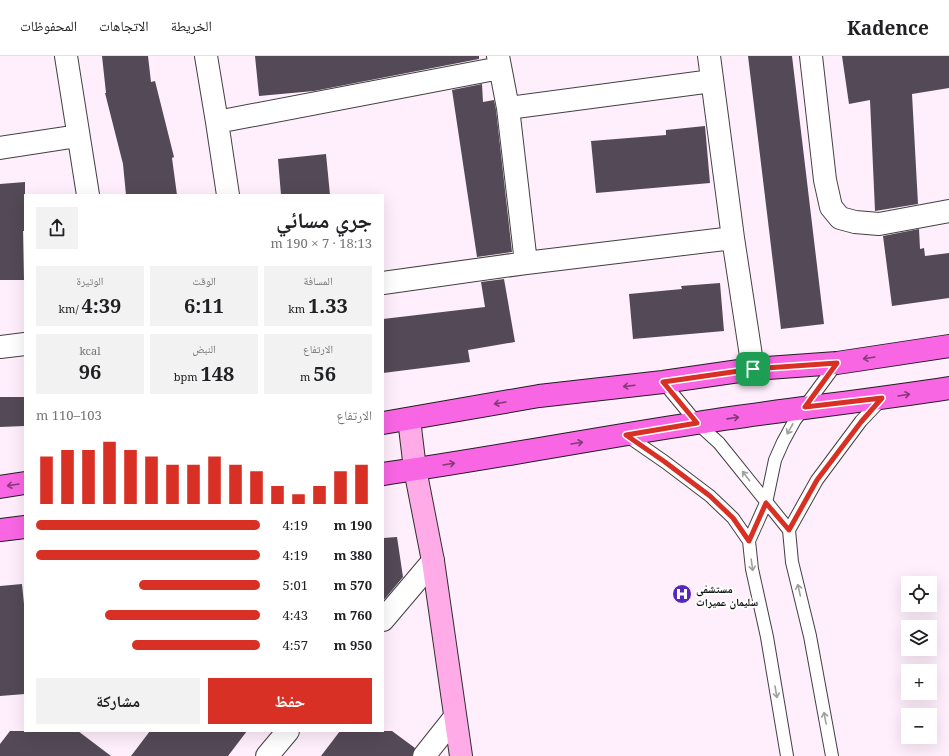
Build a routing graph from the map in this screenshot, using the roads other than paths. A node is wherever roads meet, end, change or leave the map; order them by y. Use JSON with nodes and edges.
{"nodes":[{"id":1,"x":66,"y":56,"type":"edge"},
{"id":2,"x":206,"y":56,"type":"edge"},
{"id":3,"x":709,"y":56,"type":"edge"},
{"id":4,"x":811,"y":56,"type":"edge"},
{"id":5,"x":499,"y":62,"type":"edge"},
{"id":6,"x":712,"y":81,"type":"junction"},
{"id":7,"x":508,"y":108,"type":"junction"},
{"id":8,"x":217,"y":122,"type":"junction"},
{"id":9,"x":78,"y":136,"type":"junction"},
{"id":10,"x":0,"y":148,"type":"edge"},
{"id":11,"x":88,"y":194,"type":"edge"},
{"id":12,"x":228,"y":194,"type":"edge"},
{"id":13,"x":949,"y":211,"type":"edge"},
{"id":14,"x":733,"y":238,"type":"junction"},
{"id":15,"x":526,"y":263,"type":"junction"},
{"id":16,"x":384,"y":283,"type":"edge"},
{"id":17,"x":24,"y":344,"type":"edge"},
{"id":18,"x":949,"y":346,"type":"edge"},
{"id":19,"x":0,"y":347,"type":"edge"},
{"id":20,"x":837,"y":363,"type":"junction"},
{"id":21,"x":753,"y":369,"type":"junction"},
{"id":22,"x":663,"y":382,"type":"junction"},
{"id":23,"x":949,"y":388,"type":"edge"},
{"id":24,"x":882,"y":398,"type":"junction"},
{"id":25,"x":805,"y":407,"type":"junction"},
{"id":26,"x":409,"y":419,"type":"junction"},
{"id":27,"x":384,"y":423,"type":"edge"},
{"id":28,"x":697,"y":423,"type":"junction"},
{"id":29,"x":626,"y":435,"type":"junction"},
{"id":30,"x":415,"y":469,"type":"junction"},
{"id":31,"x":384,"y":474,"type":"edge"},
{"id":32,"x":24,"y":483,"type":"edge"},
{"id":33,"x":0,"y":487,"type":"edge"},
{"id":34,"x":766,"y":503,"type":"junction"},
{"id":35,"x":24,"y":527,"type":"edge"},
{"id":36,"x":0,"y":530,"type":"edge"},
{"id":37,"x":789,"y":530,"type":"junction"},
{"id":38,"x":749,"y":541,"type":"junction"},
{"id":39,"x":433,"y":562,"type":"junction"},
{"id":40,"x":384,"y":619,"type":"edge"},
{"id":41,"x":455,"y":717,"type":"junction"},
{"id":42,"x":287,"y":732,"type":"edge"},
{"id":43,"x":267,"y":756,"type":"edge"},
{"id":44,"x":424,"y":756,"type":"edge"},
{"id":45,"x":461,"y":756,"type":"edge"},
{"id":46,"x":787,"y":756,"type":"edge"},
{"id":47,"x":832,"y":756,"type":"edge"}],
"edges":[{"from":1,"to":9,"type":"street"},
{"from":2,"to":8,"type":"street"},
{"from":3,"to":6,"type":"street"},
{"from":4,"to":13,"type":"street"},
{"from":5,"to":7,"type":"street"},
{"from":5,"to":8,"type":"street"},
{"from":6,"to":7,"type":"street"},
{"from":6,"to":14,"type":"street"},
{"from":7,"to":15,"type":"street"},
{"from":8,"to":12,"type":"street"},
{"from":9,"to":10,"type":"street"},
{"from":9,"to":11,"type":"street"},
{"from":14,"to":15,"type":"street"},
{"from":14,"to":21,"type":"street"},
{"from":15,"to":16,"type":"street"},
{"from":17,"to":19,"type":"street"},
{"from":18,"to":20,"type":"main road","one_way":true},
{"from":20,"to":21,"type":"main road"},
{"from":20,"to":25,"type":"lane"},
{"from":21,"to":22,"type":"main road"},
{"from":22,"to":26,"type":"main road","one_way":true},
{"from":22,"to":28,"type":"lane"},
{"from":24,"to":23,"type":"main road","one_way":true},
{"from":24,"to":25,"type":"main road"},
{"from":24,"to":37,"type":"lane"},
{"from":28,"to":25,"type":"main road","one_way":true},
{"from":25,"to":34,"type":"lane","one_way":true},
{"from":26,"to":27,"type":"main road"},
{"from":26,"to":30,"type":"street"},
{"from":28,"to":29,"type":"main road"},
{"from":34,"to":28,"type":"lane","one_way":true},
{"from":30,"to":29,"type":"main road","one_way":true},
{"from":29,"to":38,"type":"lane"},
{"from":30,"to":31,"type":"main road"},
{"from":30,"to":39,"type":"street"},
{"from":32,"to":33,"type":"main road","one_way":true},
{"from":34,"to":37,"type":"lane"},
{"from":34,"to":38,"type":"lane"},
{"from":35,"to":36,"type":"main road"},
{"from":47,"to":37,"type":"lane","one_way":true},
{"from":38,"to":46,"type":"lane","one_way":true},
{"from":39,"to":40,"type":"street"},
{"from":39,"to":41,"type":"street"},
{"from":41,"to":44,"type":"street"},
{"from":41,"to":45,"type":"street"},
{"from":42,"to":43,"type":"street"}]}
